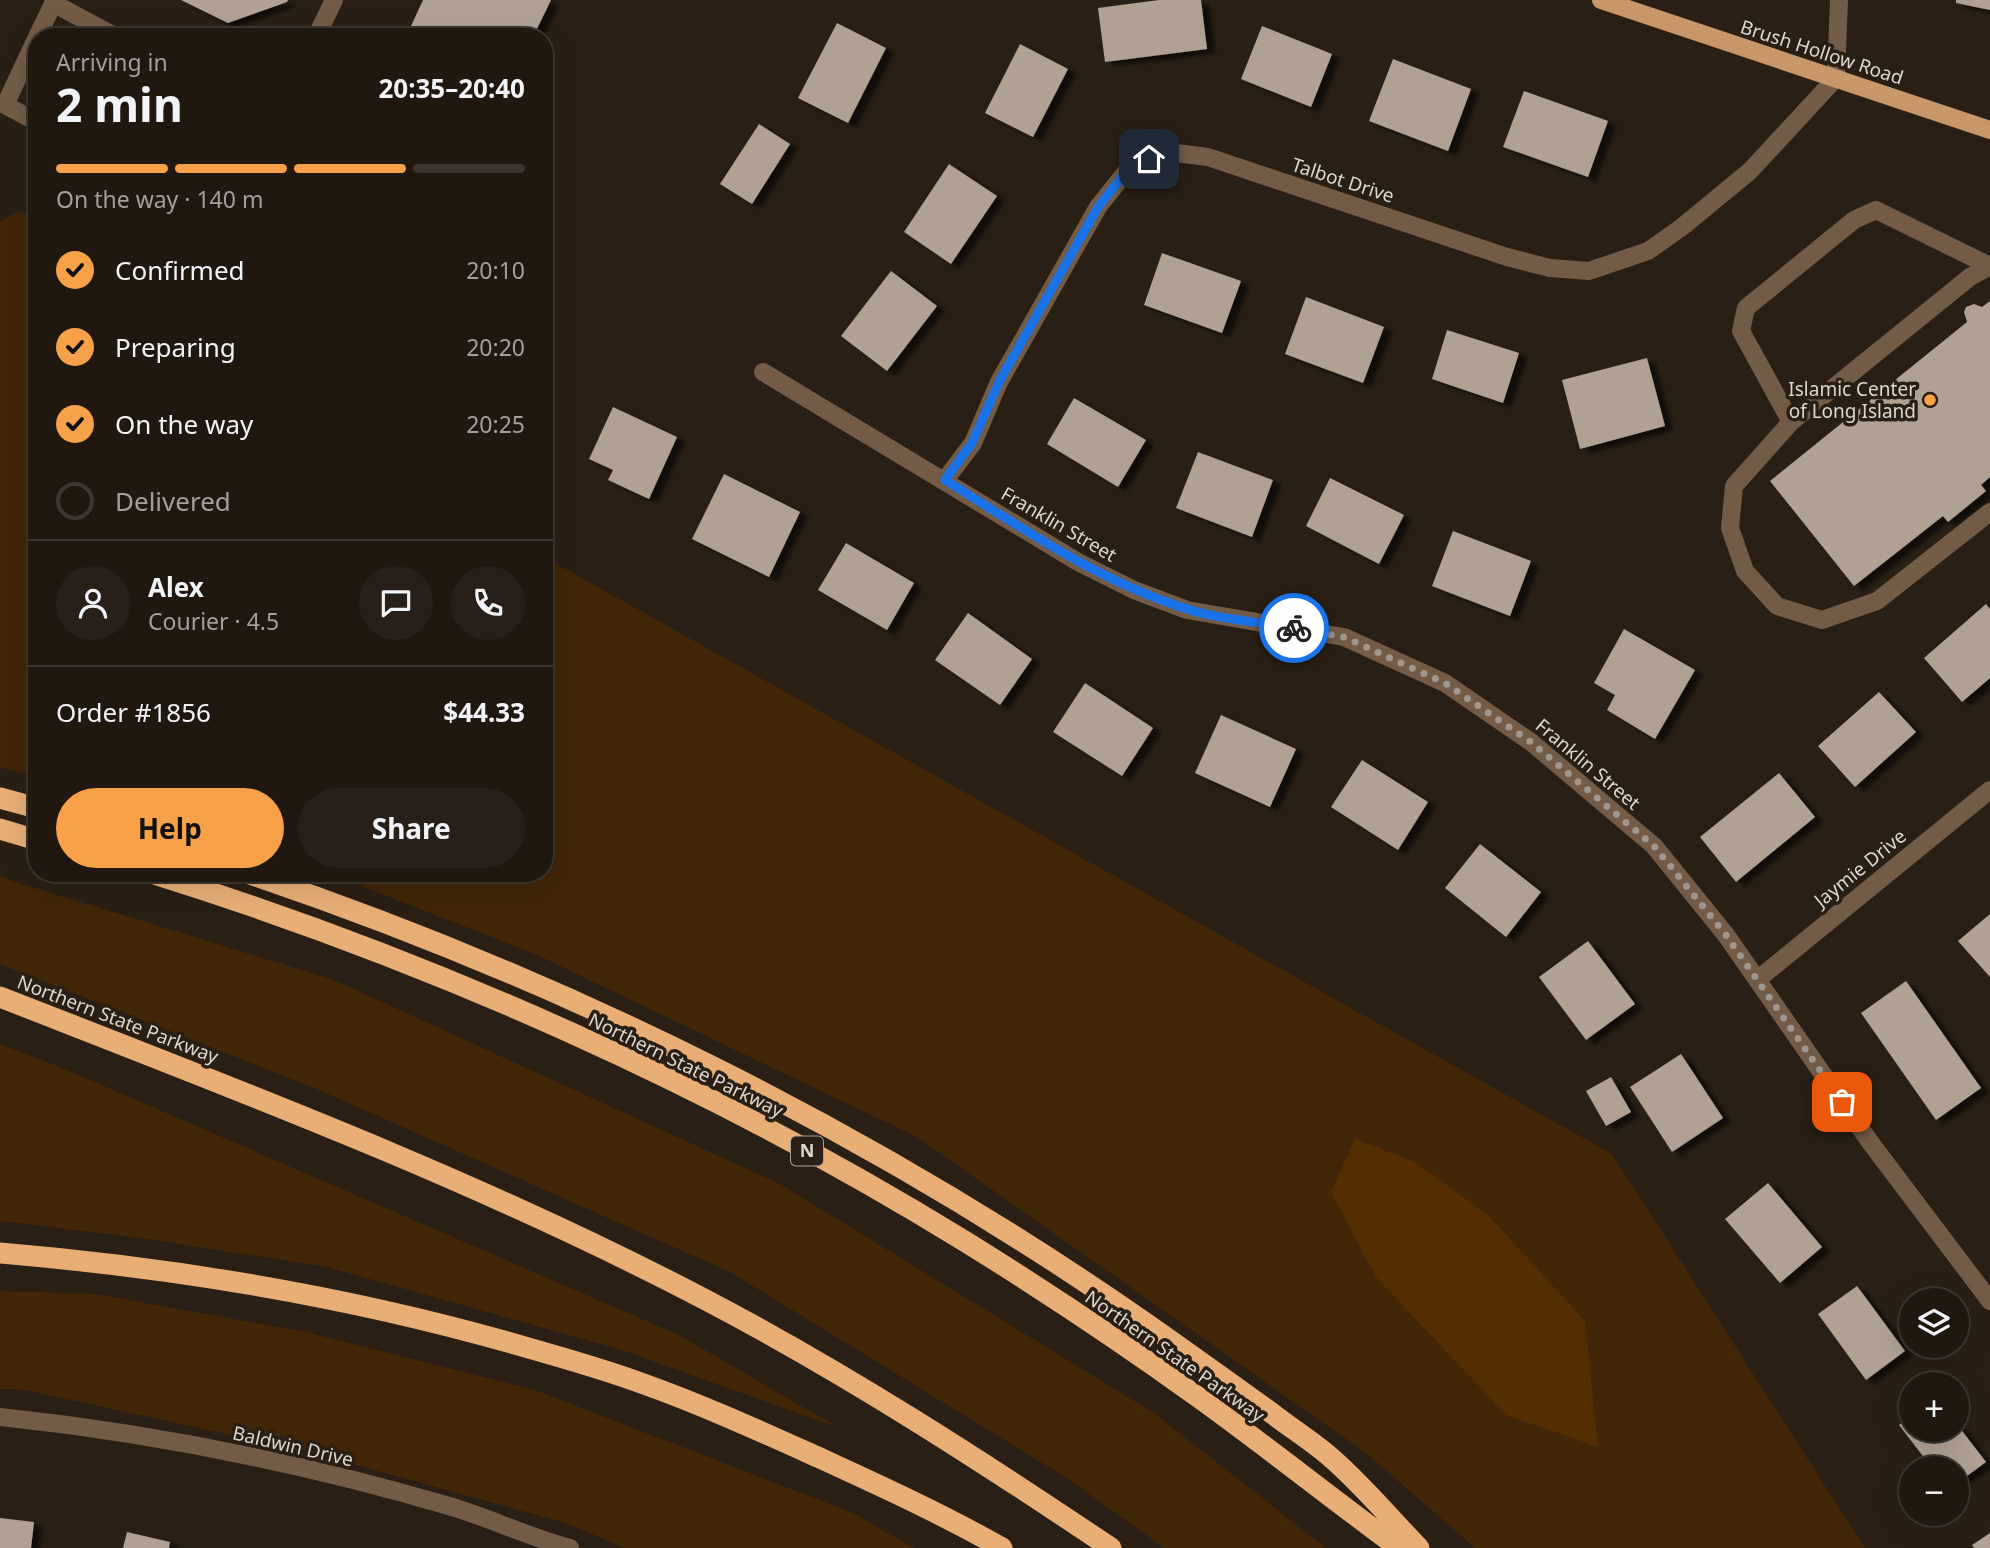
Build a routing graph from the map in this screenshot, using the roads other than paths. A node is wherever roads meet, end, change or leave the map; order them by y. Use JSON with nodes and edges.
{"nodes":[{"id":1,"x":334,"y":0,"type":"edge"},
{"id":2,"x":1601,"y":0,"type":"edge"},
{"id":3,"x":1839,"y":0,"type":"edge"},
{"id":4,"x":54,"y":1,"type":"edge"},
{"id":5,"x":41,"y":28,"type":"edge"},
{"id":6,"x":100,"y":28,"type":"edge"},
{"id":7,"x":320,"y":28,"type":"edge"},
{"id":8,"x":28,"y":56,"type":"edge"},
{"id":9,"x":1836,"y":79,"type":"junction"},
{"id":10,"x":28,"y":117,"type":"edge"},
{"id":11,"x":1990,"y":130,"type":"edge"},
{"id":12,"x":1990,"y":266,"type":"edge"},
{"id":13,"x":763,"y":372,"type":"dead end"},
{"id":14,"x":1791,"y":422,"type":"junction"},
{"id":15,"x":945,"y":480,"type":"junction"},
{"id":16,"x":1990,"y":512,"type":"edge"},
{"id":17,"x":1990,"y":790,"type":"edge"},
{"id":18,"x":0,"y":798,"type":"edge"},
{"id":19,"x":28,"y":806,"type":"edge"},
{"id":20,"x":0,"y":829,"type":"edge"},
{"id":21,"x":28,"y":837,"type":"edge"},
{"id":22,"x":180,"y":882,"type":"edge"},
{"id":23,"x":271,"y":882,"type":"edge"},
{"id":24,"x":1757,"y":979,"type":"junction"},
{"id":25,"x":0,"y":997,"type":"edge"},
{"id":26,"x":0,"y":1253,"type":"edge"},
{"id":27,"x":1990,"y":1301,"type":"edge"},
{"id":28,"x":0,"y":1417,"type":"edge"},
{"id":29,"x":538,"y":1544,"type":"edge"},
{"id":30,"x":570,"y":1548,"type":"edge"},
{"id":31,"x":1002,"y":1548,"type":"edge"},
{"id":32,"x":1111,"y":1548,"type":"edge"},
{"id":33,"x":1399,"y":1548,"type":"edge"},
{"id":34,"x":1419,"y":1548,"type":"edge"}],
"edges":[{"from":1,"to":7,"type":"street"},
{"from":2,"to":9,"type":"main road","name":"Brush Hollow Road"},
{"from":3,"to":9,"type":"street"},
{"from":4,"to":5,"type":"street"},
{"from":4,"to":6,"type":"street"},
{"from":8,"to":10,"type":"street"},
{"from":9,"to":11,"type":"main road","name":"Brush Hollow Road"},
{"from":9,"to":15,"type":"street","name":"Talbot Drive"},
{"from":12,"to":14,"type":"street"},
{"from":12,"to":14,"type":"street"},
{"from":13,"to":15,"type":"street","name":"Franklin Street"},
{"from":14,"to":16,"type":"street"},
{"from":15,"to":24,"type":"street","name":"Franklin Street"},
{"from":17,"to":24,"type":"street","name":"Jaymie Drive"},
{"from":18,"to":19,"type":"highway"},
{"from":20,"to":21,"type":"highway"},
{"from":22,"to":33,"type":"highway","name":"Northern State Parkway","number":"N"},
{"from":23,"to":34,"type":"highway"},
{"from":24,"to":27,"type":"street","name":"Franklin Street"},
{"from":25,"to":32,"type":"highway","name":"Northern State Parkway"},
{"from":26,"to":31,"type":"highway"},
{"from":28,"to":29,"type":"street","name":"Baldwin Drive"},
{"from":29,"to":30,"type":"street","name":"Baldwin Drive"}]}
